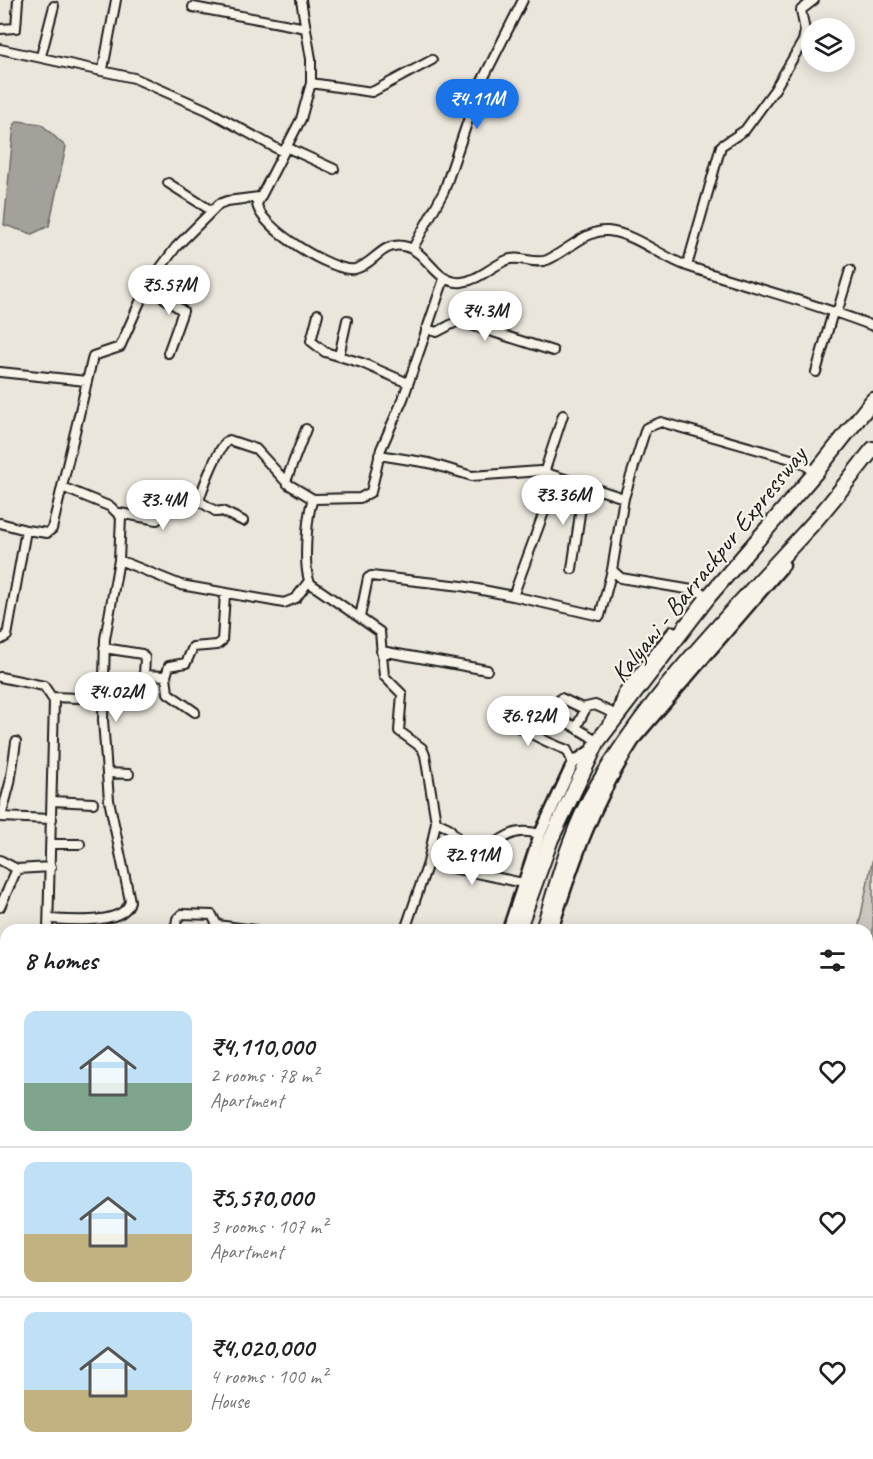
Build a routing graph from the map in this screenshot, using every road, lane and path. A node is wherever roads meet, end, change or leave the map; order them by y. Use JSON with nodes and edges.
{"nodes":[{"id":1,"x":18,"y":0,"type":"edge"},
{"id":2,"x":116,"y":0,"type":"edge"},
{"id":3,"x":301,"y":0,"type":"edge"},
{"id":4,"x":523,"y":0,"type":"edge"},
{"id":5,"x":814,"y":0,"type":"edge"},
{"id":6,"x":54,"y":6,"type":"dead end"},
{"id":7,"x":193,"y":7,"type":"dead end"},
{"id":8,"x":306,"y":28,"type":"junction"},
{"id":9,"x":0,"y":29,"type":"edge"},
{"id":10,"x":0,"y":49,"type":"edge"},
{"id":11,"x":40,"y":56,"type":"junction"},
{"id":12,"x":432,"y":60,"type":"dead end"},
{"id":13,"x":103,"y":69,"type":"junction"},
{"id":14,"x":311,"y":83,"type":"junction"},
{"id":15,"x":284,"y":150,"type":"junction"},
{"id":16,"x":334,"y":169,"type":"dead end"},
{"id":17,"x":168,"y":183,"type":"dead end"},
{"id":18,"x":259,"y":197,"type":"junction"},
{"id":19,"x":212,"y":211,"type":"junction"},
{"id":20,"x":413,"y":249,"type":"junction"},
{"id":21,"x":687,"y":266,"type":"junction"},
{"id":22,"x":850,"y":270,"type":"dead end"},
{"id":23,"x":444,"y":279,"type":"junction"},
{"id":24,"x":147,"y":286,"type":"junction"},
{"id":25,"x":835,"y":312,"type":"junction"},
{"id":26,"x":318,"y":314,"type":"dead end"},
{"id":27,"x":347,"y":320,"type":"dead end"},
{"id":28,"x":873,"y":326,"type":"edge"},
{"id":29,"x":426,"y":329,"type":"junction"},
{"id":30,"x":553,"y":351,"type":"dead end"},
{"id":31,"x":168,"y":353,"type":"dead end"},
{"id":32,"x":339,"y":356,"type":"junction"},
{"id":33,"x":0,"y":372,"type":"edge"},
{"id":34,"x":816,"y":372,"type":"dead end"},
{"id":35,"x":86,"y":381,"type":"junction"},
{"id":36,"x":408,"y":384,"type":"junction"},
{"id":37,"x":873,"y":393,"type":"edge"},
{"id":38,"x":873,"y":400,"type":"edge"},
{"id":39,"x":562,"y":415,"type":"dead end"},
{"id":40,"x":306,"y":429,"type":"dead end"},
{"id":41,"x":873,"y":449,"type":"edge"},
{"id":42,"x":379,"y":455,"type":"junction"},
{"id":43,"x":873,"y":459,"type":"edge"},
{"id":44,"x":814,"y":471,"type":"junction"},
{"id":45,"x":544,"y":472,"type":"junction"},
{"id":46,"x":557,"y":477,"type":"junction"},
{"id":47,"x":286,"y":481,"type":"junction"},
{"id":48,"x":848,"y":485,"type":"junction"},
{"id":49,"x":584,"y":486,"type":"junction"},
{"id":50,"x":62,"y":487,"type":"junction"},
{"id":51,"x":200,"y":498,"type":"junction"},
{"id":52,"x":624,"y":498,"type":"junction"},
{"id":53,"x":313,"y":499,"type":"junction"},
{"id":54,"x":120,"y":513,"type":"junction"},
{"id":55,"x":243,"y":521,"type":"dead end"},
{"id":56,"x":0,"y":523,"type":"edge"},
{"id":57,"x":26,"y":530,"type":"junction"},
{"id":58,"x":119,"y":560,"type":"junction"},
{"id":59,"x":572,"y":569,"type":"dead end"},
{"id":60,"x":612,"y":570,"type":"junction"},
{"id":61,"x":309,"y":580,"type":"junction"},
{"id":62,"x":225,"y":594,"type":"junction"},
{"id":63,"x":707,"y":594,"type":"junction"},
{"id":64,"x":513,"y":596,"type":"junction"},
{"id":65,"x":360,"y":617,"type":"junction"},
{"id":66,"x":0,"y":640,"type":"edge"},
{"id":67,"x":104,"y":648,"type":"junction"},
{"id":68,"x":381,"y":651,"type":"junction"},
{"id":69,"x":487,"y":670,"type":"dead end"},
{"id":70,"x":166,"y":676,"type":"junction"},
{"id":71,"x":0,"y":677,"type":"edge"},
{"id":72,"x":53,"y":698,"type":"junction"},
{"id":73,"x":561,"y":698,"type":"dead end"},
{"id":74,"x":103,"y":699,"type":"junction"},
{"id":75,"x":586,"y":708,"type":"junction"},
{"id":76,"x":195,"y":712,"type":"dead end"},
{"id":77,"x":617,"y":715,"type":"junction"},
{"id":78,"x":496,"y":717,"type":"dead end"},
{"id":79,"x":560,"y":718,"type":"dead end"},
{"id":80,"x":576,"y":726,"type":"junction"},
{"id":81,"x":16,"y":742,"type":"dead end"},
{"id":82,"x":595,"y":746,"type":"junction"},
{"id":83,"x":573,"y":763,"type":"junction"},
{"id":84,"x":107,"y":774,"type":"junction"},
{"id":85,"x":129,"y":774,"type":"dead end"},
{"id":86,"x":52,"y":801,"type":"junction"},
{"id":87,"x":93,"y":803,"type":"dead end"},
{"id":88,"x":1,"y":817,"type":"edge"},
{"id":89,"x":52,"y":819,"type":"junction"},
{"id":90,"x":436,"y":822,"type":"junction"},
{"id":91,"x":540,"y":834,"type":"junction"},
{"id":92,"x":52,"y":844,"type":"junction"},
{"id":93,"x":80,"y":844,"type":"dead end"},
{"id":94,"x":0,"y":860,"type":"edge"},
{"id":95,"x":428,"y":863,"type":"junction"},
{"id":96,"x":51,"y":867,"type":"junction"},
{"id":97,"x":17,"y":869,"type":"junction"},
{"id":98,"x":523,"y":883,"type":"junction"},
{"id":99,"x":0,"y":907,"type":"edge"},
{"id":100,"x":49,"y":920,"type":"junction"},
{"id":101,"x":49,"y":924,"type":"edge"},
{"id":102,"x":177,"y":924,"type":"edge"},
{"id":103,"x":216,"y":924,"type":"edge"},
{"id":104,"x":407,"y":924,"type":"edge"},
{"id":105,"x":510,"y":924,"type":"edge"},
{"id":106,"x":520,"y":924,"type":"edge"},
{"id":107,"x":545,"y":924,"type":"edge"},
{"id":108,"x":554,"y":924,"type":"edge"}],
"edges":[{"from":1,"to":9,"type":"street"},
{"from":2,"to":13,"type":"street"},
{"from":3,"to":8,"type":"street"},
{"from":4,"to":20,"type":"street"},
{"from":5,"to":21,"type":"street"},
{"from":6,"to":11,"type":"street"},
{"from":7,"to":8,"type":"street"},
{"from":8,"to":14,"type":"street"},
{"from":10,"to":11,"type":"street"},
{"from":11,"to":13,"type":"street"},
{"from":12,"to":14,"type":"street"},
{"from":13,"to":15,"type":"street"},
{"from":14,"to":15,"type":"street"},
{"from":15,"to":16,"type":"street"},
{"from":15,"to":18,"type":"street"},
{"from":17,"to":19,"type":"street"},
{"from":18,"to":19,"type":"street"},
{"from":18,"to":20,"type":"street"},
{"from":19,"to":24,"type":"street"},
{"from":20,"to":23,"type":"street"},
{"from":21,"to":23,"type":"street"},
{"from":21,"to":25,"type":"street"},
{"from":22,"to":25,"type":"street"},
{"from":23,"to":29,"type":"street"},
{"from":24,"to":31,"type":"street"},
{"from":24,"to":35,"type":"street"},
{"from":25,"to":28,"type":"street"},
{"from":25,"to":34,"type":"street"},
{"from":26,"to":32,"type":"street"},
{"from":27,"to":32,"type":"street"},
{"from":29,"to":30,"type":"street"},
{"from":29,"to":36,"type":"street"},
{"from":32,"to":36,"type":"street"},
{"from":33,"to":35,"type":"street"},
{"from":35,"to":50,"type":"street"},
{"from":36,"to":42,"type":"street"},
{"from":37,"to":44,"type":"street"},
{"from":38,"to":44,"type":"highway","name":"Kalyani - Barrackpur Expressway"},
{"from":39,"to":45,"type":"street"},
{"from":40,"to":47,"type":"street"},
{"from":41,"to":48,"type":"highway","name":"Kalyani - Barrackpur Expressway"},
{"from":42,"to":45,"type":"street"},
{"from":42,"to":53,"type":"street"},
{"from":43,"to":48,"type":"street"},
{"from":44,"to":52,"type":"street"},
{"from":44,"to":63,"type":"highway","name":"Kalyani - Barrackpur Expressway"},
{"from":45,"to":46,"type":"street"},
{"from":46,"to":49,"type":"street"},
{"from":46,"to":64,"type":"street"},
{"from":47,"to":51,"type":"street"},
{"from":47,"to":53,"type":"street"},
{"from":48,"to":107,"type":"highway","name":"Kalyani - Barrackpur Expressway"},
{"from":48,"to":108,"type":"street"},
{"from":49,"to":52,"type":"street"},
{"from":49,"to":59,"type":"street"},
{"from":50,"to":54,"type":"street"},
{"from":50,"to":57,"type":"street"},
{"from":51,"to":54,"type":"street"},
{"from":51,"to":55,"type":"street"},
{"from":52,"to":60,"type":"street"},
{"from":53,"to":61,"type":"street"},
{"from":54,"to":58,"type":"street"},
{"from":56,"to":57,"type":"street"},
{"from":57,"to":66,"type":"street"},
{"from":58,"to":62,"type":"street"},
{"from":58,"to":67,"type":"street"},
{"from":60,"to":63,"type":"street"},
{"from":60,"to":64,"type":"street"},
{"from":61,"to":62,"type":"street"},
{"from":61,"to":65,"type":"street"},
{"from":62,"to":70,"type":"street"},
{"from":63,"to":77,"type":"highway","name":"Kalyani - Barrackpur Expressway"},
{"from":64,"to":65,"type":"street"},
{"from":65,"to":68,"type":"street"},
{"from":67,"to":70,"type":"street"},
{"from":67,"to":74,"type":"street"},
{"from":68,"to":69,"type":"street"},
{"from":68,"to":90,"type":"street"},
{"from":70,"to":76,"type":"street"},
{"from":71,"to":72,"type":"street"},
{"from":72,"to":74,"type":"street"},
{"from":72,"to":86,"type":"street"},
{"from":73,"to":75,"type":"street"},
{"from":74,"to":84,"type":"street"},
{"from":75,"to":77,"type":"street"},
{"from":75,"to":80,"type":"street"},
{"from":77,"to":82,"type":"highway","name":"Kalyani - Barrackpur Expressway"},
{"from":78,"to":83,"type":"street"},
{"from":79,"to":80,"type":"street"},
{"from":80,"to":82,"type":"street"},
{"from":81,"to":88,"type":"street"},
{"from":82,"to":83,"type":"street"},
{"from":82,"to":106,"type":"highway","name":"Kalyani - Barrackpur Expressway"},
{"from":83,"to":91,"type":"street"},
{"from":84,"to":85,"type":"street"},
{"from":84,"to":100,"type":"street"},
{"from":86,"to":87,"type":"street"},
{"from":86,"to":89,"type":"street"},
{"from":88,"to":89,"type":"street"},
{"from":89,"to":92,"type":"street"},
{"from":90,"to":91,"type":"street"},
{"from":90,"to":95,"type":"street"},
{"from":91,"to":98,"type":"street"},
{"from":92,"to":93,"type":"street"},
{"from":92,"to":96,"type":"street"},
{"from":94,"to":97,"type":"street"},
{"from":95,"to":98,"type":"street"},
{"from":95,"to":104,"type":"street"},
{"from":96,"to":97,"type":"street"},
{"from":96,"to":100,"type":"street"},
{"from":97,"to":99,"type":"street"},
{"from":98,"to":105,"type":"street"},
{"from":100,"to":101,"type":"street"},
{"from":102,"to":103,"type":"street"}]}
